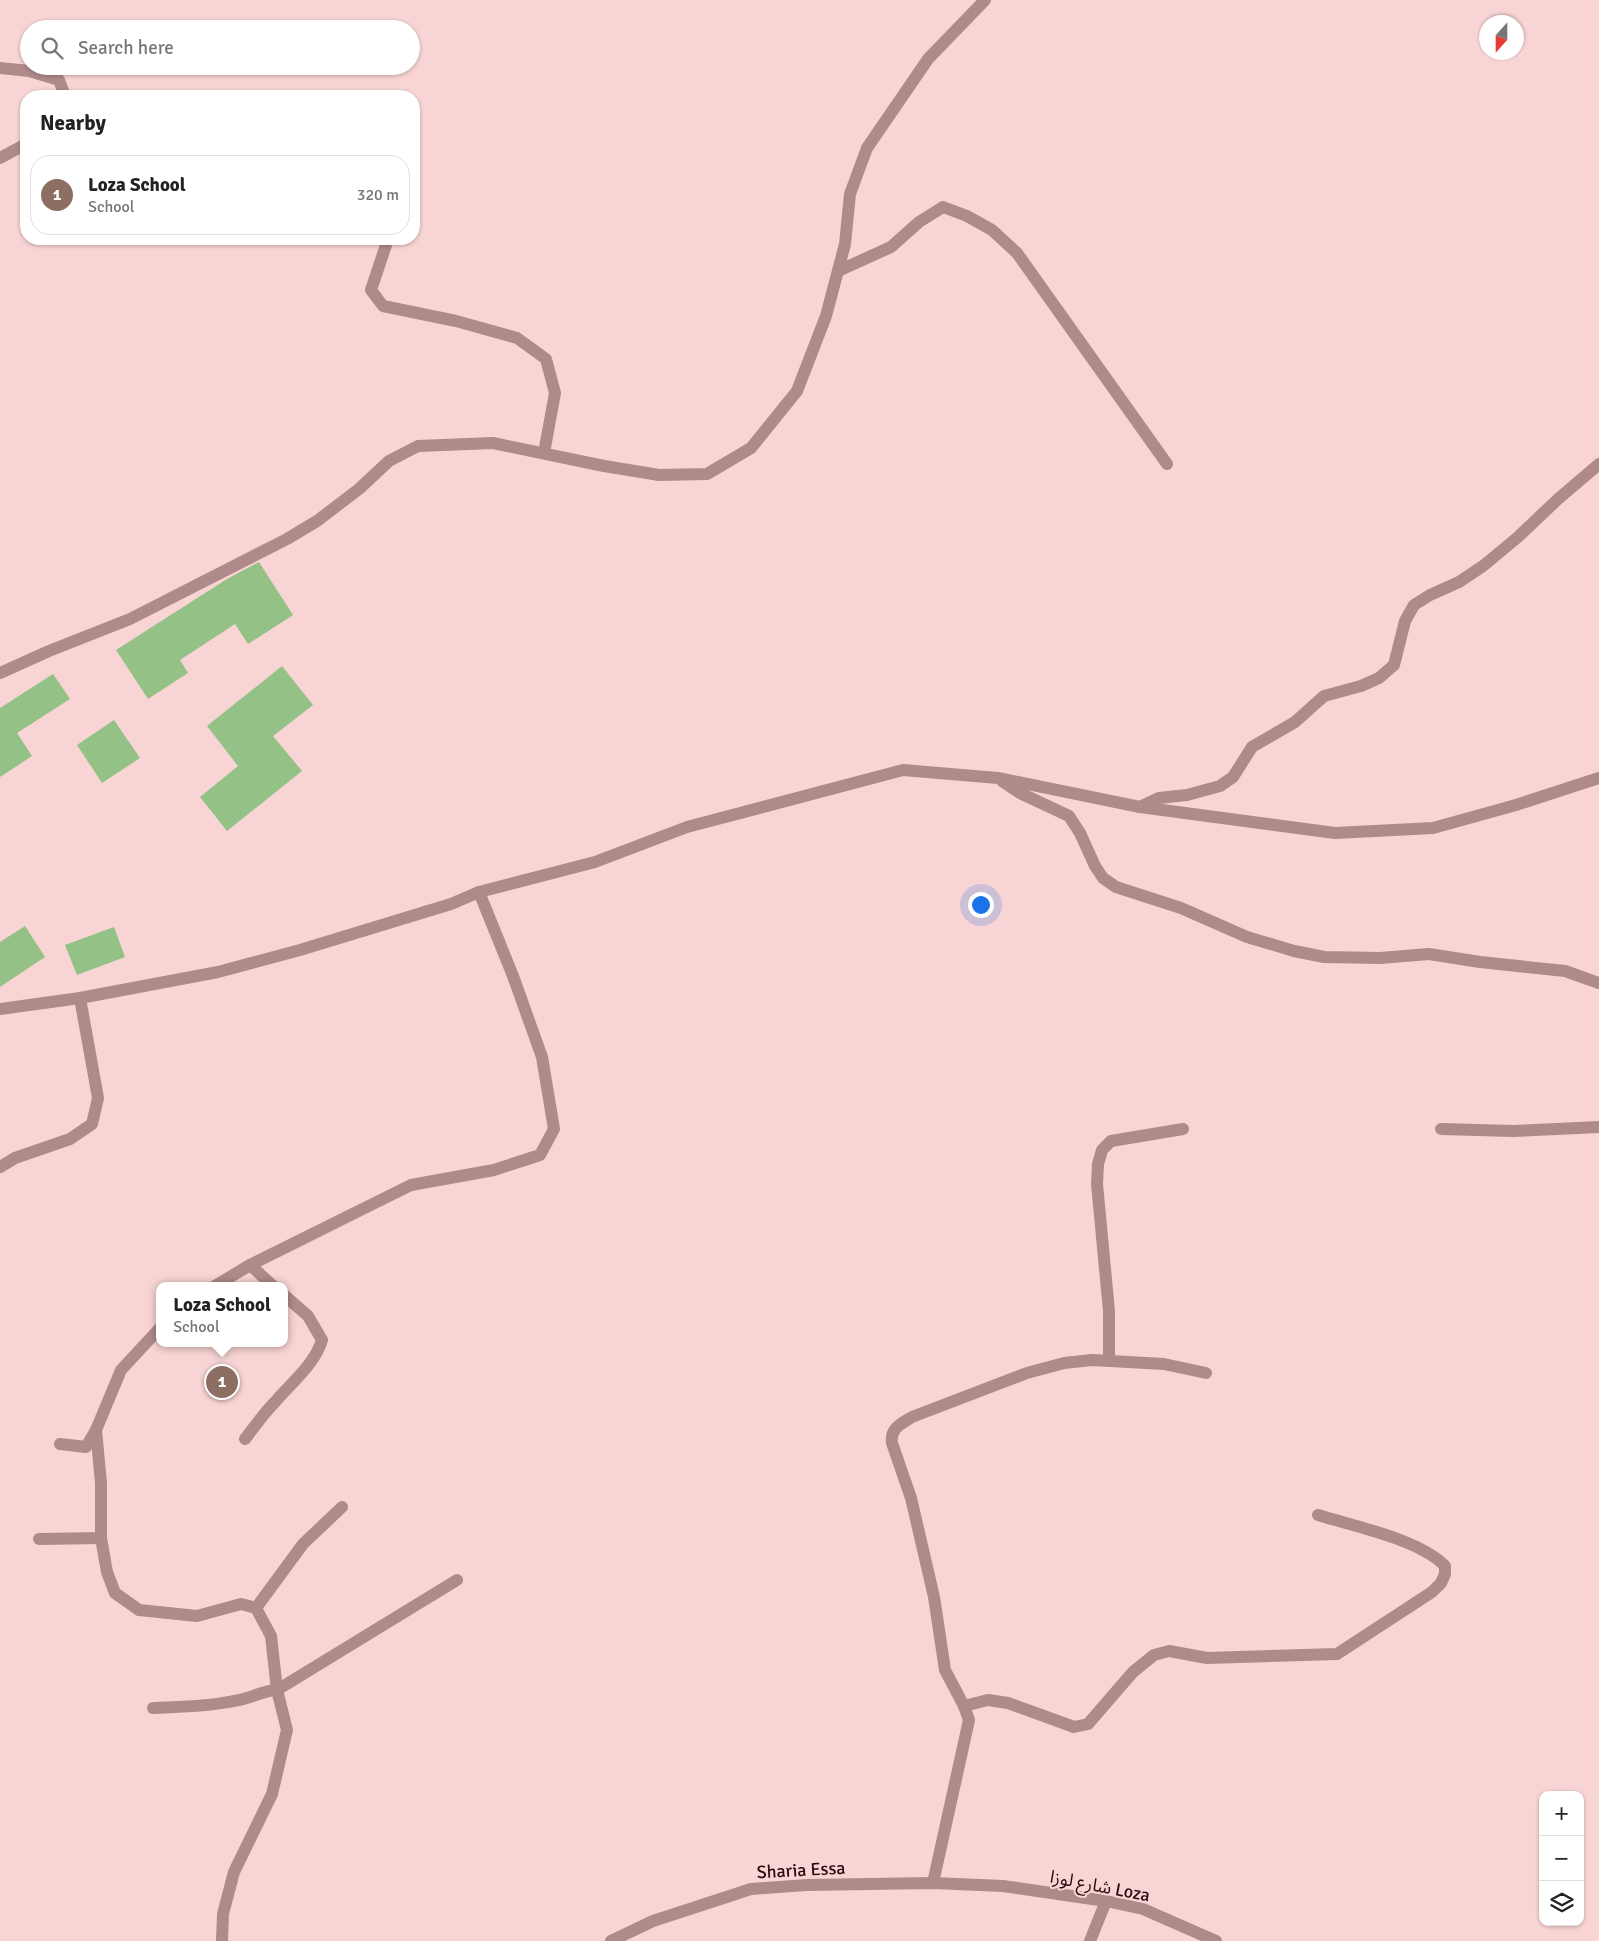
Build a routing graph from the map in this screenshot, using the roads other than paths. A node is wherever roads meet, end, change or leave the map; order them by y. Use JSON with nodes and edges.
{"nodes":[{"id":1,"x":985,"y":0,"type":"edge"},
{"id":2,"x":0,"y":68,"type":"edge"},
{"id":3,"x":20,"y":70,"type":"edge"},
{"id":4,"x":42,"y":75,"type":"edge"},
{"id":5,"x":63,"y":90,"type":"edge"},
{"id":6,"x":20,"y":146,"type":"edge"},
{"id":7,"x":0,"y":158,"type":"edge"},
{"id":8,"x":386,"y":245,"type":"edge"},
{"id":9,"x":838,"y":270,"type":"junction"},
{"id":10,"x":544,"y":453,"type":"junction"},
{"id":11,"x":1167,"y":464,"type":"dead end"},
{"id":12,"x":1599,"y":464,"type":"edge"},
{"id":13,"x":0,"y":673,"type":"edge"},
{"id":14,"x":998,"y":778,"type":"junction"},
{"id":15,"x":1599,"y":778,"type":"edge"},
{"id":16,"x":1140,"y":807,"type":"junction"},
{"id":17,"x":479,"y":892,"type":"junction"},
{"id":18,"x":1599,"y":983,"type":"edge"},
{"id":19,"x":80,"y":998,"type":"junction"},
{"id":20,"x":0,"y":1010,"type":"edge"},
{"id":21,"x":1599,"y":1127,"type":"edge"},
{"id":22,"x":1183,"y":1129,"type":"dead end"},
{"id":23,"x":1441,"y":1129,"type":"dead end"},
{"id":24,"x":0,"y":1167,"type":"edge"},
{"id":25,"x":250,"y":1265,"type":"junction"},
{"id":26,"x":222,"y":1282,"type":"edge"},
{"id":27,"x":269,"y":1282,"type":"edge"},
{"id":28,"x":288,"y":1298,"type":"edge"},
{"id":29,"x":156,"y":1332,"type":"edge"},
{"id":30,"x":1109,"y":1361,"type":"junction"},
{"id":31,"x":1206,"y":1373,"type":"dead end"},
{"id":32,"x":96,"y":1430,"type":"junction"},
{"id":33,"x":245,"y":1438,"type":"dead end"},
{"id":34,"x":60,"y":1444,"type":"dead end"},
{"id":35,"x":342,"y":1507,"type":"dead end"},
{"id":36,"x":1318,"y":1515,"type":"dead end"},
{"id":37,"x":100,"y":1538,"type":"junction"},
{"id":38,"x":39,"y":1539,"type":"dead end"},
{"id":39,"x":457,"y":1580,"type":"dead end"},
{"id":40,"x":256,"y":1608,"type":"junction"},
{"id":41,"x":277,"y":1690,"type":"junction"},
{"id":42,"x":964,"y":1706,"type":"junction"},
{"id":43,"x":153,"y":1708,"type":"dead end"},
{"id":44,"x":933,"y":1883,"type":"junction"},
{"id":45,"x":1003,"y":1886,"type":"joint"},
{"id":46,"x":1106,"y":1901,"type":"junction"},
{"id":47,"x":222,"y":1941,"type":"edge"},
{"id":48,"x":611,"y":1941,"type":"edge"},
{"id":49,"x":1090,"y":1941,"type":"edge"},
{"id":50,"x":1216,"y":1941,"type":"edge"}],
"edges":[{"from":1,"to":9,"type":"street"},
{"from":2,"to":3,"type":"street"},
{"from":4,"to":5,"type":"street"},
{"from":6,"to":7,"type":"street"},
{"from":8,"to":10,"type":"street"},
{"from":9,"to":10,"type":"street"},
{"from":9,"to":11,"type":"street"},
{"from":10,"to":13,"type":"street"},
{"from":12,"to":16,"type":"street"},
{"from":14,"to":16,"type":"street"},
{"from":14,"to":17,"type":"street"},
{"from":14,"to":18,"type":"street"},
{"from":15,"to":16,"type":"street"},
{"from":17,"to":19,"type":"street"},
{"from":17,"to":25,"type":"street"},
{"from":19,"to":20,"type":"street"},
{"from":19,"to":24,"type":"street"},
{"from":21,"to":23,"type":"street"},
{"from":22,"to":30,"type":"street"},
{"from":25,"to":26,"type":"street"},
{"from":25,"to":27,"type":"street"},
{"from":28,"to":33,"type":"street"},
{"from":29,"to":32,"type":"street"},
{"from":30,"to":31,"type":"street"},
{"from":30,"to":42,"type":"street"},
{"from":32,"to":34,"type":"street"},
{"from":32,"to":37,"type":"street"},
{"from":35,"to":40,"type":"street"},
{"from":36,"to":42,"type":"street"},
{"from":37,"to":38,"type":"street"},
{"from":37,"to":40,"type":"street"},
{"from":39,"to":41,"type":"street"},
{"from":40,"to":41,"type":"street"},
{"from":41,"to":43,"type":"street"},
{"from":41,"to":47,"type":"street"},
{"from":42,"to":44,"type":"street"},
{"from":44,"to":45,"type":"street","name":"Sharia Essa"},
{"from":44,"to":48,"type":"street","name":"Sharia Essa"},
{"from":45,"to":46,"type":"street","name":"شارع لوزا Loza"},
{"from":46,"to":49,"type":"street"},
{"from":46,"to":50,"type":"street","name":"شارع لوزا Loza"}]}
